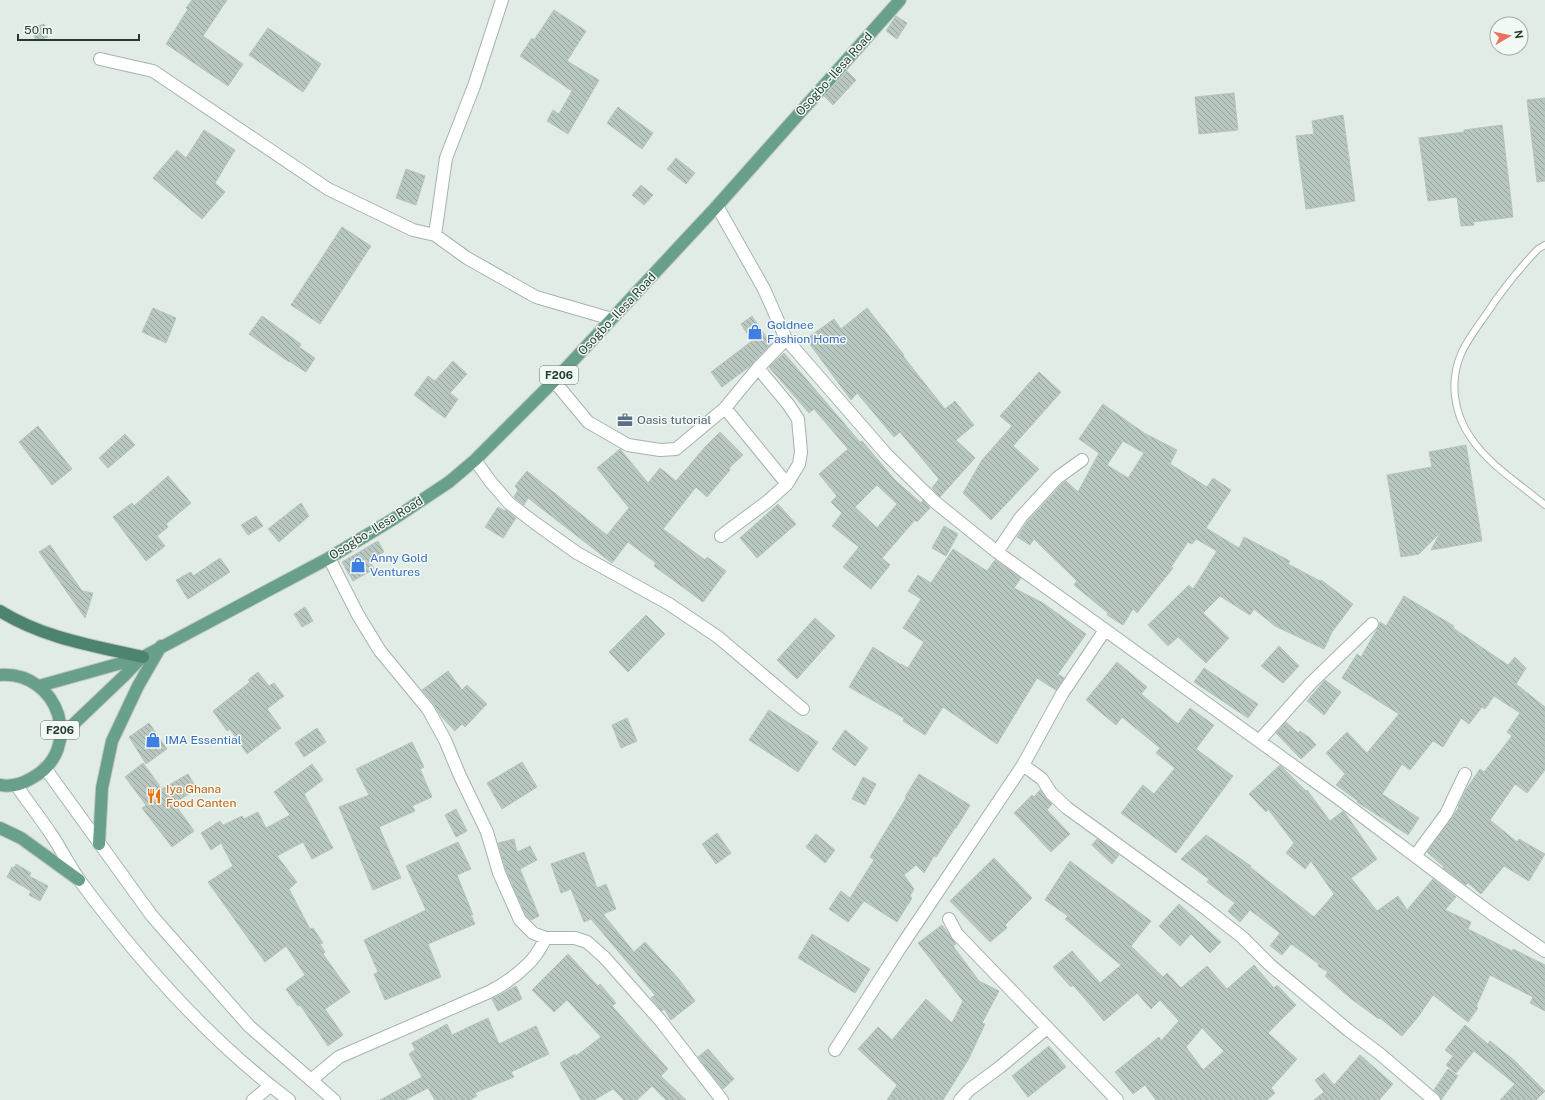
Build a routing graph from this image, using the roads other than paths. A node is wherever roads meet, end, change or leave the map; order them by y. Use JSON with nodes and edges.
{"nodes":[{"id":1,"x":502,"y":0,"type":"edge"},
{"id":2,"x":900,"y":0,"type":"edge"},
{"id":3,"x":100,"y":59,"type":"dead end"},
{"id":4,"x":717,"y":206,"type":"junction"},
{"id":5,"x":435,"y":234,"type":"junction"},
{"id":6,"x":1545,"y":245,"type":"edge"},
{"id":7,"x":612,"y":319,"type":"junction"},
{"id":8,"x":786,"y":339,"type":"junction"},
{"id":9,"x":758,"y":368,"type":"junction"},
{"id":10,"x":554,"y":381,"type":"junction"},
{"id":11,"x":725,"y":408,"type":"junction"},
{"id":12,"x":475,"y":460,"type":"junction"},
{"id":13,"x":1082,"y":460,"type":"dead end"},
{"id":14,"x":787,"y":484,"type":"junction"},
{"id":15,"x":1545,"y":505,"type":"edge"},
{"id":16,"x":721,"y":536,"type":"dead end"},
{"id":17,"x":997,"y":552,"type":"junction"},
{"id":18,"x":329,"y":558,"type":"junction"},
{"id":19,"x":0,"y":611,"type":"edge"},
{"id":20,"x":1372,"y":624,"type":"dead end"},
{"id":21,"x":1105,"y":630,"type":"junction"},
{"id":22,"x":162,"y":646,"type":"junction"},
{"id":23,"x":143,"y":657,"type":"junction"},
{"id":24,"x":0,"y":675,"type":"edge"},
{"id":25,"x":39,"y":686,"type":"junction"},
{"id":26,"x":803,"y":709,"type":"dead end"},
{"id":27,"x":60,"y":737,"type":"junction"},
{"id":28,"x":1259,"y":741,"type":"junction"},
{"id":29,"x":1023,"y":765,"type":"junction"},
{"id":30,"x":46,"y":768,"type":"junction"},
{"id":31,"x":1465,"y":774,"type":"dead end"},
{"id":32,"x":0,"y":785,"type":"edge"},
{"id":33,"x":16,"y":785,"type":"junction"},
{"id":34,"x":0,"y":828,"type":"edge"},
{"id":35,"x":99,"y":844,"type":"junction"},
{"id":36,"x":1415,"y":856,"type":"junction"},
{"id":37,"x":79,"y":880,"type":"junction"},
{"id":38,"x":949,"y":919,"type":"dead end"},
{"id":39,"x":546,"y":938,"type":"junction"},
{"id":40,"x":1544,"y":947,"type":"edge"},
{"id":41,"x":1047,"y":1028,"type":"junction"},
{"id":42,"x":835,"y":1050,"type":"dead end"},
{"id":43,"x":311,"y":1080,"type":"junction"},
{"id":44,"x":270,"y":1086,"type":"junction"},
{"id":45,"x":253,"y":1100,"type":"edge"},
{"id":46,"x":289,"y":1100,"type":"edge"},
{"id":47,"x":334,"y":1100,"type":"edge"},
{"id":48,"x":722,"y":1100,"type":"edge"},
{"id":49,"x":960,"y":1100,"type":"edge"},
{"id":50,"x":1117,"y":1100,"type":"edge"},
{"id":51,"x":1434,"y":1100,"type":"edge"}],
"edges":[{"from":1,"to":5,"type":"street"},
{"from":2,"to":4,"type":"main road","name":"Osogbo - Ilesa Road","number":"F206"},
{"from":3,"to":5,"type":"street"},
{"from":4,"to":7,"type":"main road","name":"Osogbo - Ilesa Road","number":"F206"},
{"from":4,"to":8,"type":"street"},
{"from":5,"to":7,"type":"street"},
{"from":6,"to":15,"type":"lane"},
{"from":7,"to":10,"type":"main road","name":"Osogbo - Ilesa Road","number":"F206"},
{"from":8,"to":9,"type":"street"},
{"from":8,"to":17,"type":"street"},
{"from":9,"to":11,"type":"street"},
{"from":9,"to":14,"type":"street"},
{"from":10,"to":11,"type":"street"},
{"from":10,"to":12,"type":"main road","name":"Osogbo - Ilesa Road","number":"F206"},
{"from":11,"to":14,"type":"street"},
{"from":12,"to":18,"type":"main road","name":"Osogbo - Ilesa Road","number":"F206"},
{"from":12,"to":26,"type":"street"},
{"from":13,"to":17,"type":"street"},
{"from":14,"to":16,"type":"street"},
{"from":17,"to":21,"type":"street"},
{"from":18,"to":22,"type":"main road","name":"Osogbo - Ilesa Road","number":"F206"},
{"from":18,"to":39,"type":"street"},
{"from":19,"to":23,"type":"highway"},
{"from":20,"to":28,"type":"street"},
{"from":21,"to":28,"type":"street"},
{"from":21,"to":29,"type":"street"},
{"from":22,"to":23,"type":"main road","name":"Osogbo - Ilesa Road","number":"F206"},
{"from":22,"to":35,"type":"main road"},
{"from":23,"to":25,"type":"main road","name":"Osogbo - Ilesa Road","number":"F206"},
{"from":23,"to":27,"type":"main road","name":"Osogbo - Ilesa Road","number":"F206"},
{"from":24,"to":25,"type":"main road","number":"F206"},
{"from":25,"to":27,"type":"main road","number":"F206"},
{"from":27,"to":30,"type":"main road","number":"F206"},
{"from":28,"to":36,"type":"street"},
{"from":29,"to":42,"type":"street"},
{"from":29,"to":51,"type":"street"},
{"from":30,"to":33,"type":"main road","number":"F206"},
{"from":30,"to":35,"type":"street"},
{"from":31,"to":36,"type":"street"},
{"from":32,"to":33,"type":"main road","number":"F206"},
{"from":33,"to":37,"type":"street"},
{"from":34,"to":37,"type":"main road"},
{"from":35,"to":43,"type":"street"},
{"from":36,"to":40,"type":"street"},
{"from":37,"to":44,"type":"street"},
{"from":38,"to":41,"type":"street"},
{"from":39,"to":43,"type":"street"},
{"from":39,"to":48,"type":"street"},
{"from":41,"to":49,"type":"street"},
{"from":41,"to":50,"type":"street"},
{"from":43,"to":47,"type":"street"},
{"from":44,"to":45,"type":"street"},
{"from":44,"to":46,"type":"street"}]}
